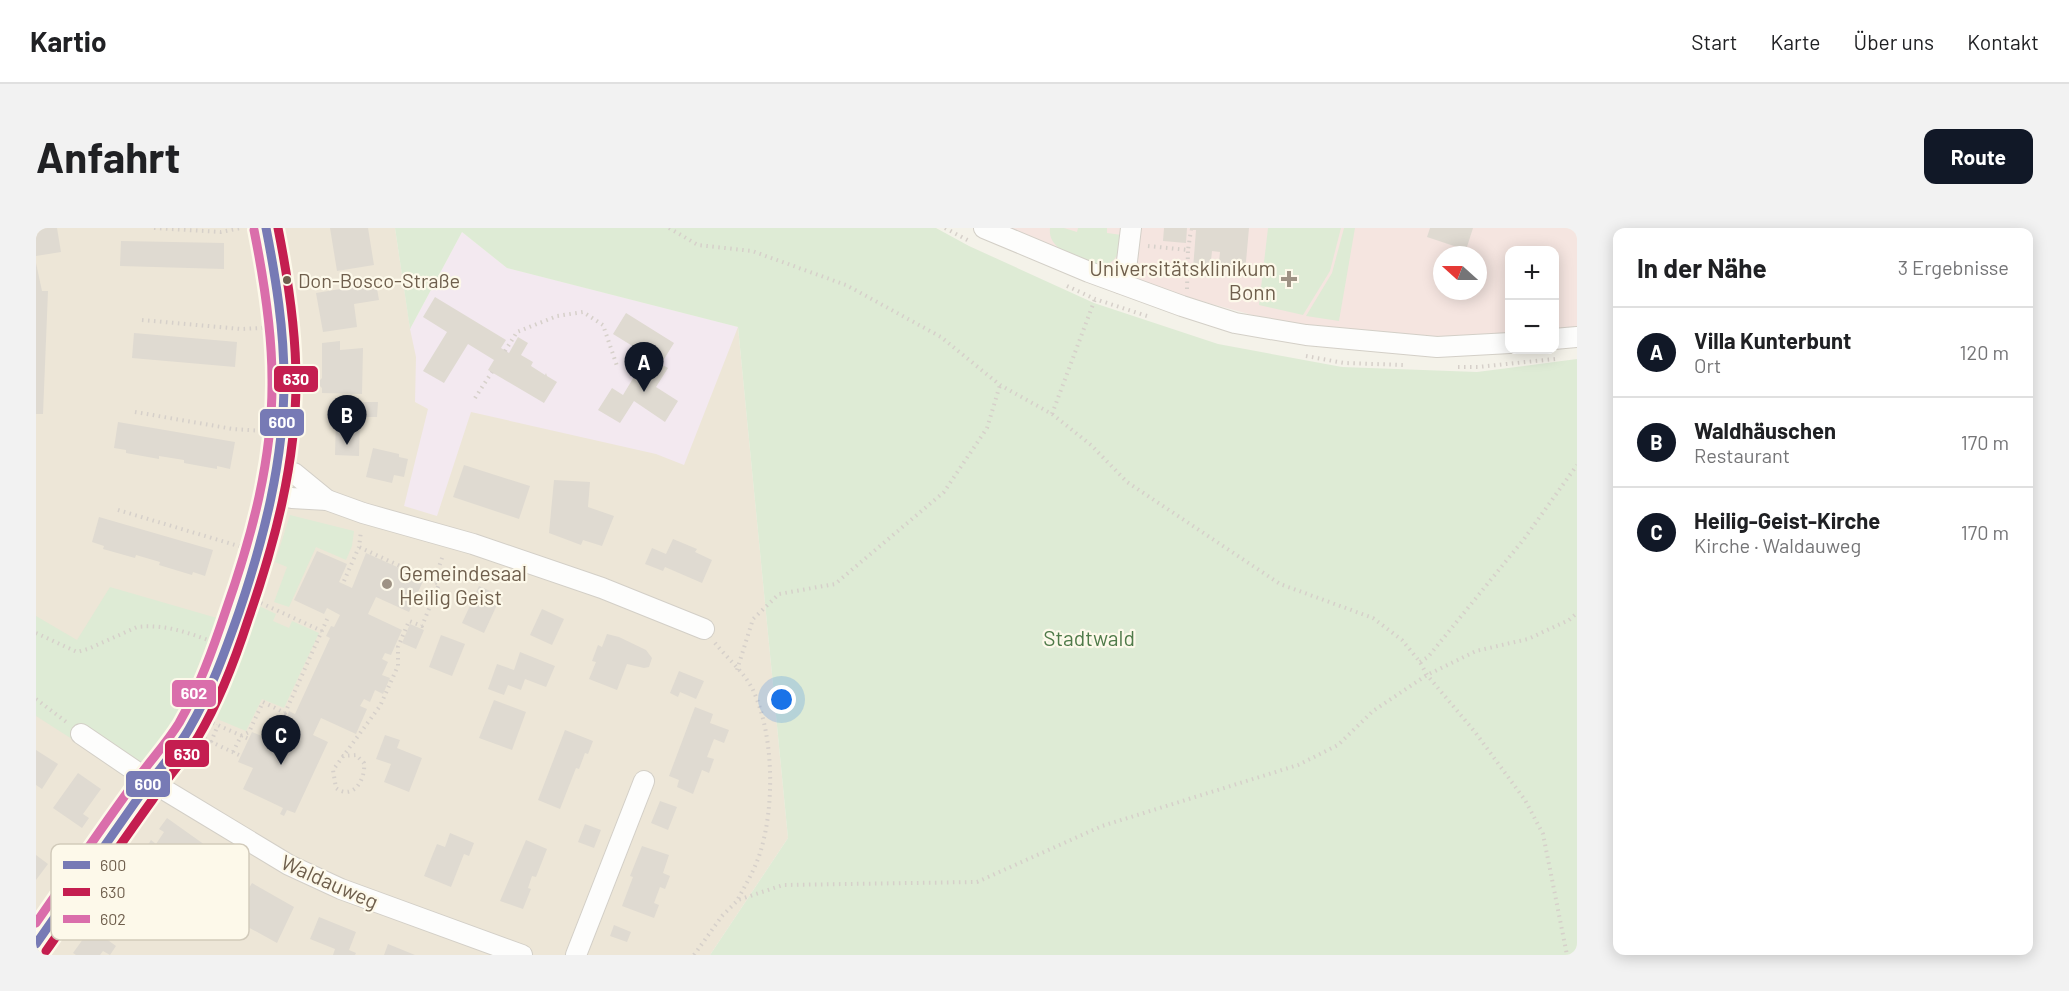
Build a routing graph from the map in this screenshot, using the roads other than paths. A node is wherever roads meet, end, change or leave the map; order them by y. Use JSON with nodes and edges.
{"nodes":[{"id":1,"x":266,"y":228,"type":"edge"},
{"id":2,"x":984,"y":228,"type":"edge"},
{"id":3,"x":1130,"y":236,"type":"edge"},
{"id":4,"x":1120,"y":283,"type":"junction"},
{"id":5,"x":1577,"y":337,"type":"edge"},
{"id":6,"x":1559,"y":339,"type":"edge"},
{"id":7,"x":1505,"y":344,"type":"edge"},
{"id":8,"x":277,"y":471,"type":"junction"},
{"id":9,"x":272,"y":494,"type":"junction"},
{"id":10,"x":327,"y":500,"type":"junction"},
{"id":11,"x":704,"y":629,"type":"road end"},
{"id":12,"x":81,"y":734,"type":"road end"},
{"id":13,"x":150,"y":781,"type":"junction"},
{"id":14,"x":644,"y":781,"type":"dead end"},
{"id":15,"x":106,"y":844,"type":"edge"},
{"id":16,"x":51,"y":923,"type":"edge"},
{"id":17,"x":36,"y":944,"type":"edge"},
{"id":18,"x":522,"y":955,"type":"edge"},
{"id":19,"x":576,"y":955,"type":"edge"}],
"edges":[{"from":1,"to":8,"type":"street"},
{"from":2,"to":4,"type":"street"},
{"from":3,"to":4,"type":"street"},
{"from":4,"to":7,"type":"street"},
{"from":5,"to":6,"type":"street"},
{"from":8,"to":9,"type":"street"},
{"from":8,"to":10,"type":"street"},
{"from":9,"to":10,"type":"street"},
{"from":9,"to":13,"type":"street"},
{"from":10,"to":11,"type":"street"},
{"from":12,"to":13,"type":"street","name":"Waldauweg"},
{"from":13,"to":15,"type":"street"},
{"from":13,"to":18,"type":"street","name":"Waldauweg"},
{"from":14,"to":19,"type":"street"},
{"from":16,"to":17,"type":"street"}]}
